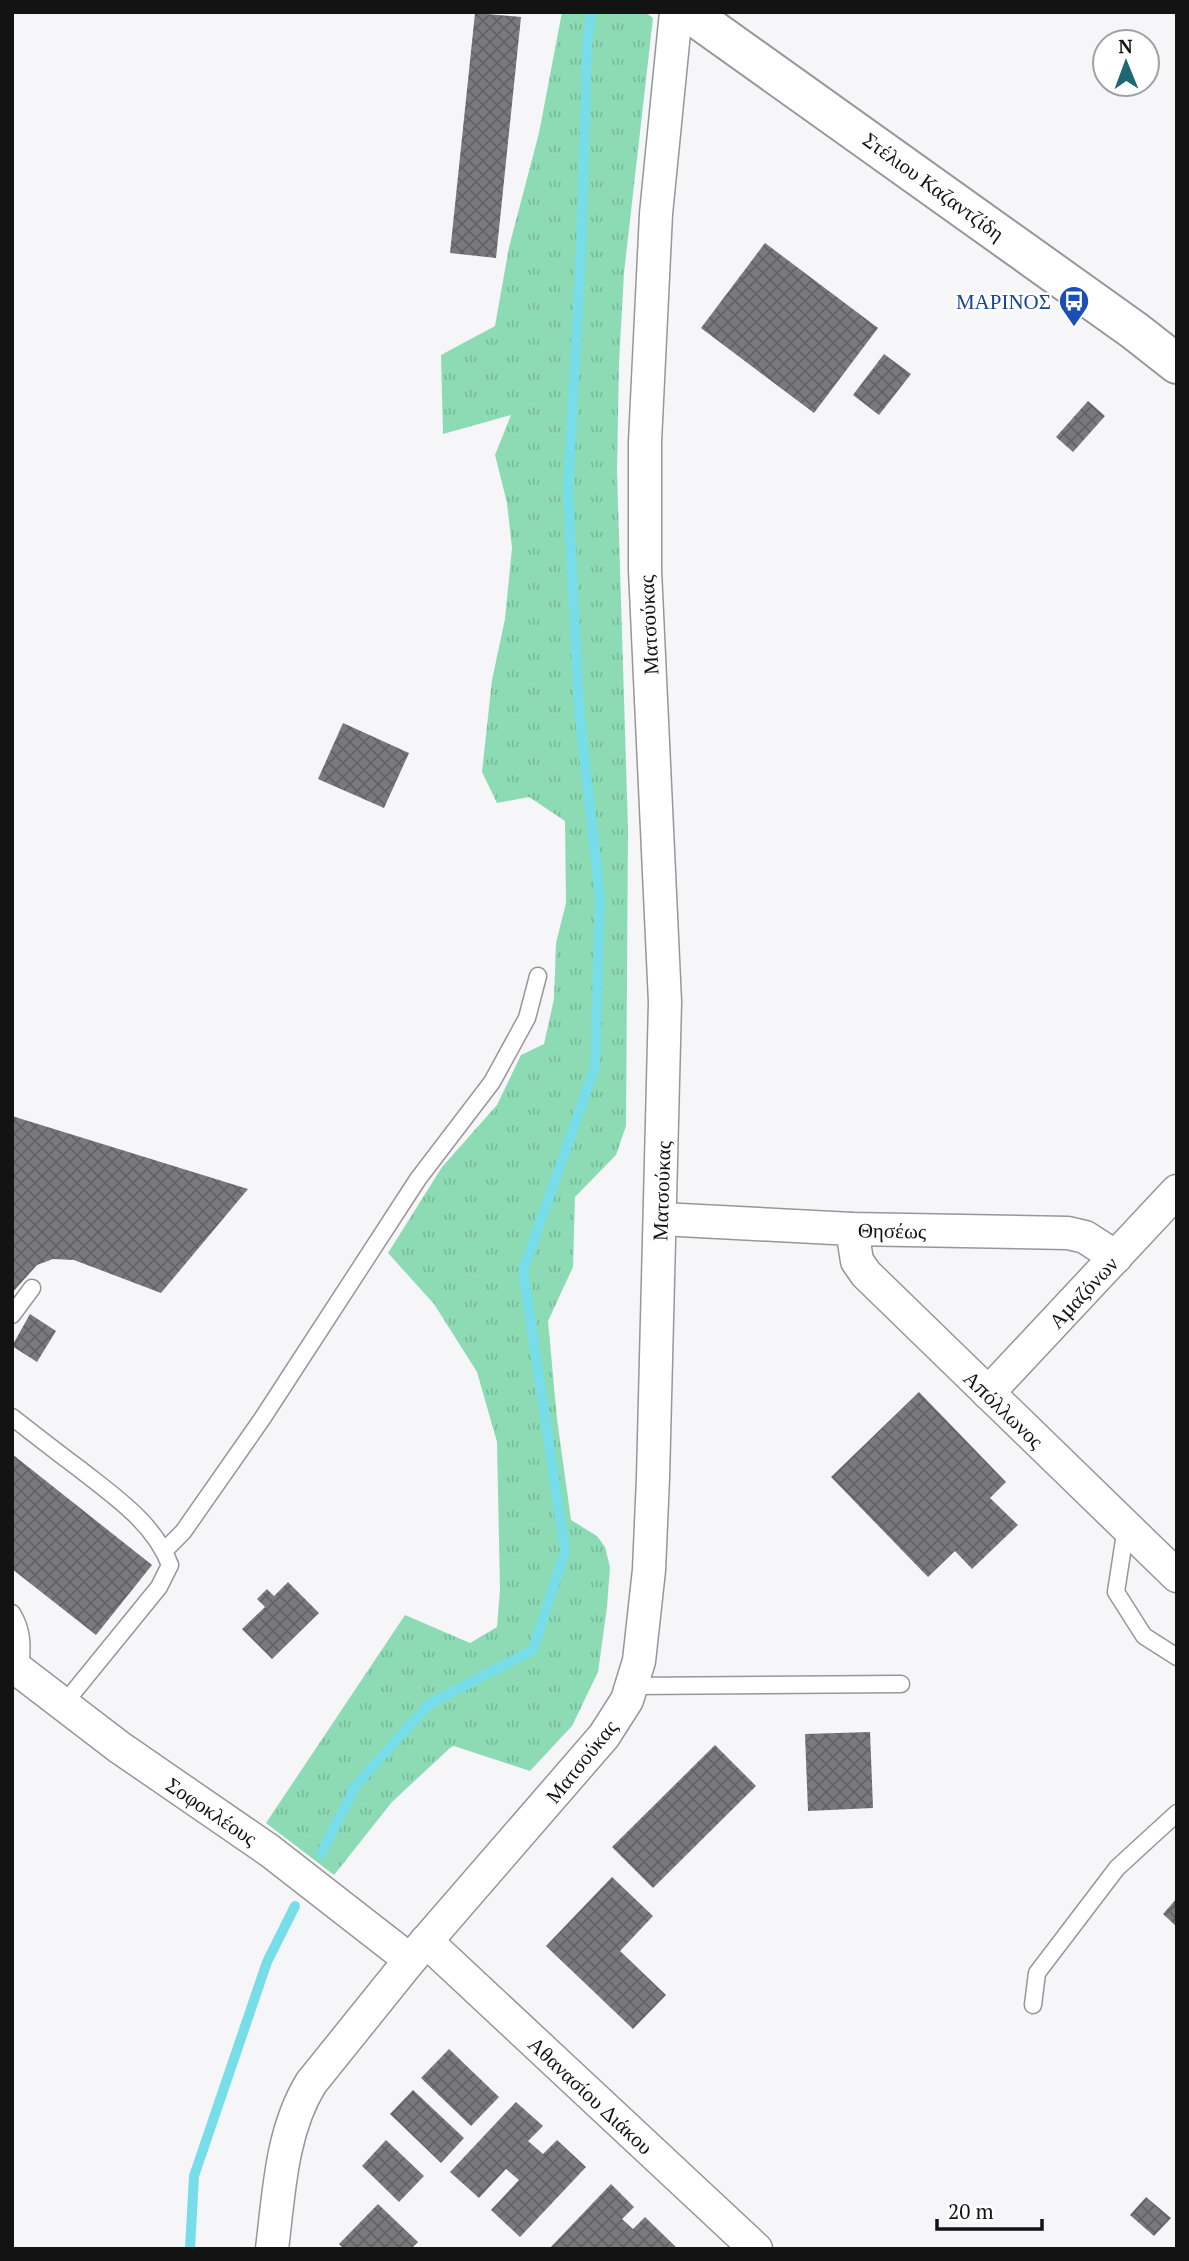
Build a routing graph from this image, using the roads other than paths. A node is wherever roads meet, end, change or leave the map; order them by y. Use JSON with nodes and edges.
{"nodes":[{"id":1,"x":676,"y":12,"type":"edge"},
{"id":2,"x":688,"y":12,"type":"edge"},
{"id":3,"x":1177,"y":364,"type":"edge"},
{"id":4,"x":538,"y":976,"type":"dead end"},
{"id":5,"x":1177,"y":1191,"type":"edge"},
{"id":6,"x":661,"y":1219,"type":"junction"},
{"id":7,"x":852,"y":1229,"type":"junction"},
{"id":8,"x":1116,"y":1257,"type":"junction"},
{"id":9,"x":32,"y":1288,"type":"dead end"},
{"id":10,"x":12,"y":1315,"type":"edge"},
{"id":11,"x":988,"y":1393,"type":"junction"},
{"id":12,"x":12,"y":1417,"type":"edge"},
{"id":13,"x":1126,"y":1527,"type":"junction"},
{"id":14,"x":164,"y":1551,"type":"junction"},
{"id":15,"x":1177,"y":1576,"type":"edge"},
{"id":16,"x":12,"y":1613,"type":"edge"},
{"id":17,"x":1177,"y":1657,"type":"edge"},
{"id":18,"x":16,"y":1668,"type":"edge"},
{"id":19,"x":901,"y":1684,"type":"dead end"},
{"id":20,"x":633,"y":1686,"type":"junction"},
{"id":21,"x":63,"y":1705,"type":"junction"},
{"id":22,"x":1177,"y":1813,"type":"edge"},
{"id":23,"x":418,"y":1950,"type":"junction"},
{"id":24,"x":1033,"y":2005,"type":"dead end"},
{"id":25,"x":272,"y":2249,"type":"edge"},
{"id":26,"x":757,"y":2249,"type":"edge"}],
"edges":[{"from":1,"to":6,"type":"street","name":"Ματσούκας"},
{"from":2,"to":3,"type":"main road","name":"Στέλιου Καζαντζίδη"},
{"from":4,"to":14,"type":"lane"},
{"from":5,"to":8,"type":"street","name":"Αμαζόνων"},
{"from":6,"to":7,"type":"street","name":"Θησέως"},
{"from":6,"to":20,"type":"street","name":"Ματσούκας"},
{"from":7,"to":8,"type":"street","name":"Θησέως"},
{"from":7,"to":11,"type":"street","name":"Απόλλωνος"},
{"from":8,"to":11,"type":"street","name":"Αμαζόνων"},
{"from":9,"to":10,"type":"lane"},
{"from":11,"to":13,"type":"street","name":"Απόλλωνος"},
{"from":12,"to":14,"type":"lane"},
{"from":13,"to":15,"type":"street","name":"Απόλλωνος"},
{"from":13,"to":17,"type":"lane"},
{"from":14,"to":21,"type":"lane"},
{"from":16,"to":18,"type":"lane"},
{"from":18,"to":21,"type":"street","name":"Σοφοκλέους"},
{"from":19,"to":20,"type":"lane"},
{"from":20,"to":23,"type":"street","name":"Ματσούκας"},
{"from":21,"to":23,"type":"street","name":"Σοφοκλέους"},
{"from":22,"to":24,"type":"lane"},
{"from":23,"to":25,"type":"street","name":"Ματσούκας"},
{"from":23,"to":26,"type":"street","name":"Αθανασίου Διάκου"}]}
